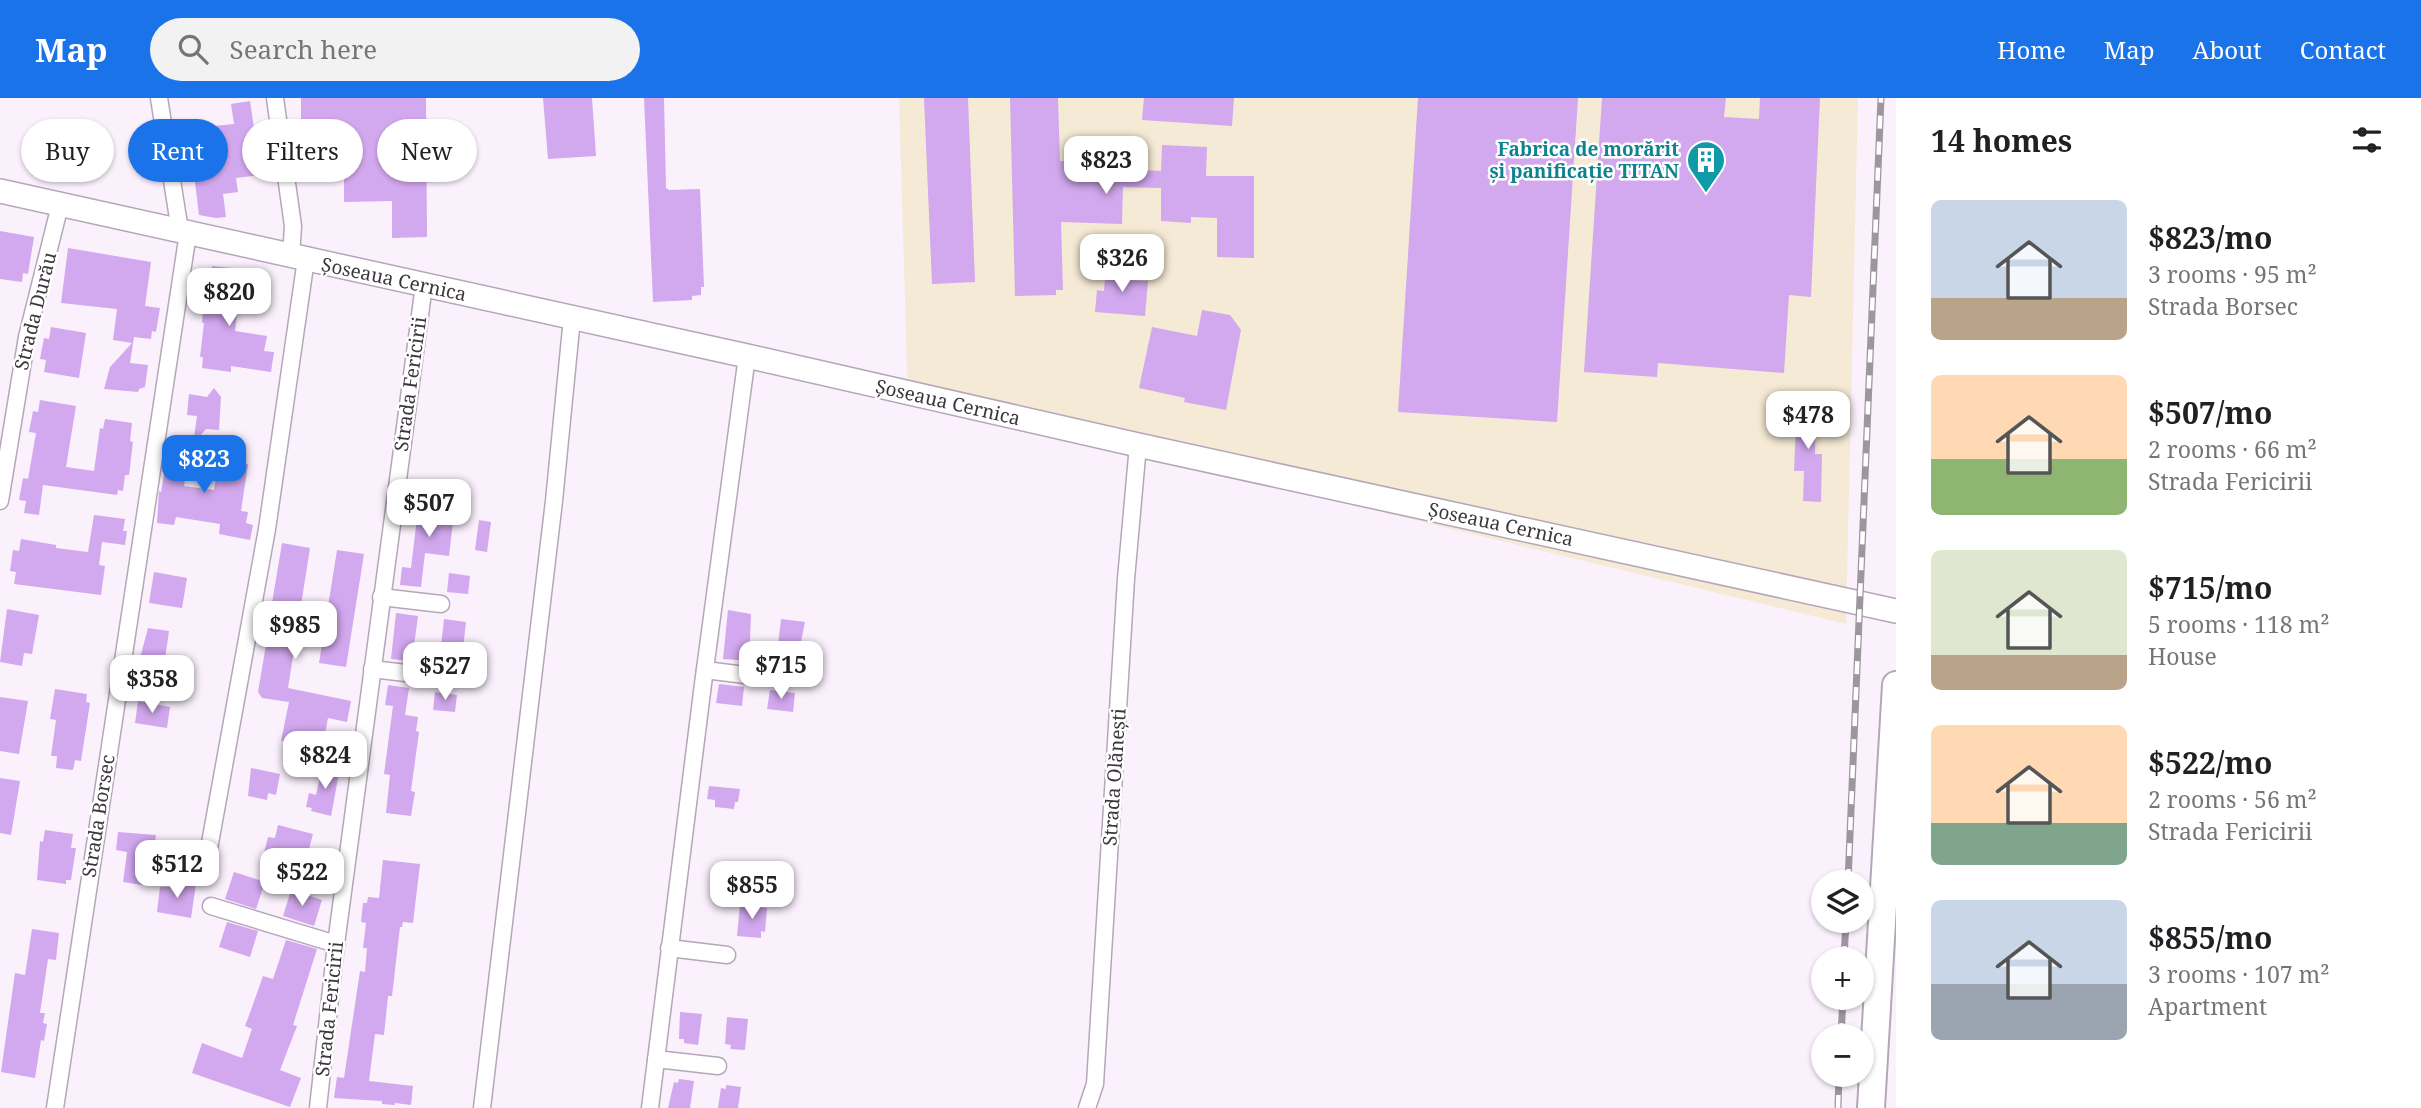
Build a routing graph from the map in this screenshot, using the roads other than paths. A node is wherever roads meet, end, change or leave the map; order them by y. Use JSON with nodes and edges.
{"nodes":[{"id":1,"x":159,"y":98,"type":"edge"},
{"id":2,"x":275,"y":98,"type":"edge"},
{"id":3,"x":0,"y":191,"type":"edge"},
{"id":4,"x":60,"y":205,"type":"junction"},
{"id":5,"x":184,"y":232,"type":"junction"},
{"id":6,"x":299,"y":258,"type":"junction"},
{"id":7,"x":424,"y":285,"type":"junction"},
{"id":8,"x":572,"y":318,"type":"junction"},
{"id":9,"x":747,"y":356,"type":"junction"},
{"id":10,"x":1138,"y":445,"type":"junction"},
{"id":11,"x":0,"y":500,"type":"edge"},
{"id":12,"x":382,"y":597,"type":"junction"},
{"id":13,"x":441,"y":604,"type":"dead end"},
{"id":14,"x":1896,"y":611,"type":"edge"},
{"id":15,"x":372,"y":669,"type":"junction"},
{"id":16,"x":705,"y":670,"type":"junction"},
{"id":17,"x":431,"y":676,"type":"dead end"},
{"id":18,"x":761,"y":677,"type":"dead end"},
{"id":19,"x":1896,"y":685,"type":"edge"},
{"id":20,"x":204,"y":876,"type":"dead end"},
{"id":21,"x":211,"y":906,"type":"dead end"},
{"id":22,"x":336,"y":944,"type":"junction"},
{"id":23,"x":670,"y":948,"type":"junction"},
{"id":24,"x":727,"y":955,"type":"dead end"},
{"id":25,"x":656,"y":1059,"type":"junction"},
{"id":26,"x":718,"y":1066,"type":"dead end"},
{"id":27,"x":55,"y":1108,"type":"edge"},
{"id":28,"x":318,"y":1108,"type":"edge"},
{"id":29,"x":482,"y":1108,"type":"edge"},
{"id":30,"x":650,"y":1108,"type":"edge"},
{"id":31,"x":1087,"y":1108,"type":"edge"},
{"id":32,"x":1871,"y":1108,"type":"edge"}],
"edges":[{"from":1,"to":5,"type":"street","name":"Strada Borsec"},
{"from":2,"to":6,"type":"street"},
{"from":3,"to":4,"type":"street","name":"Șoseaua Cernica"},
{"from":4,"to":5,"type":"street","name":"Șoseaua Cernica"},
{"from":4,"to":11,"type":"street","name":"Strada Durău"},
{"from":5,"to":6,"type":"street","name":"Șoseaua Cernica"},
{"from":5,"to":27,"type":"street","name":"Strada Borsec"},
{"from":6,"to":7,"type":"street","name":"Șoseaua Cernica"},
{"from":6,"to":20,"type":"street"},
{"from":7,"to":8,"type":"street","name":"Șoseaua Cernica"},
{"from":7,"to":12,"type":"street","name":"Strada Fericirii"},
{"from":8,"to":9,"type":"street","name":"Șoseaua Cernica"},
{"from":8,"to":29,"type":"street"},
{"from":9,"to":10,"type":"street","name":"Șoseaua Cernica"},
{"from":9,"to":16,"type":"street"},
{"from":10,"to":14,"type":"street","name":"Șoseaua Cernica"},
{"from":10,"to":31,"type":"street","name":"Strada Olănești"},
{"from":12,"to":13,"type":"street"},
{"from":12,"to":15,"type":"street","name":"Strada Fericirii"},
{"from":15,"to":17,"type":"street"},
{"from":15,"to":22,"type":"street","name":"Strada Fericirii"},
{"from":16,"to":18,"type":"street"},
{"from":16,"to":23,"type":"street"},
{"from":19,"to":32,"type":"main road"},
{"from":21,"to":22,"type":"street"},
{"from":22,"to":28,"type":"street","name":"Strada Fericirii"},
{"from":23,"to":24,"type":"street"},
{"from":23,"to":25,"type":"street"},
{"from":25,"to":26,"type":"street"},
{"from":25,"to":30,"type":"street"}]}
